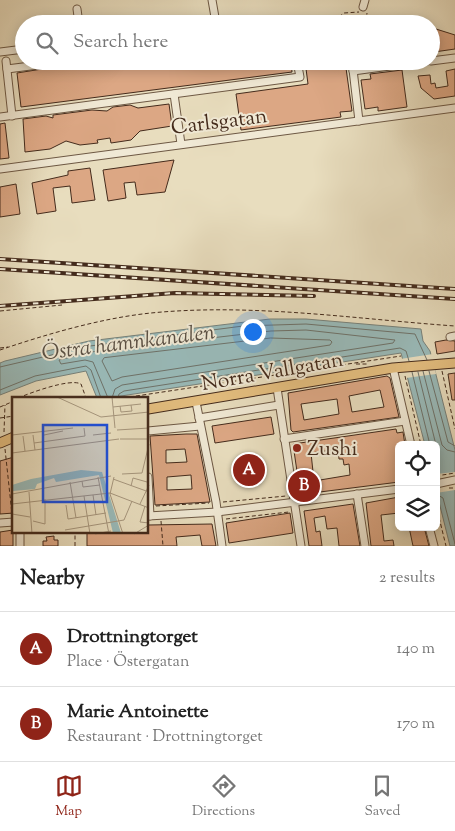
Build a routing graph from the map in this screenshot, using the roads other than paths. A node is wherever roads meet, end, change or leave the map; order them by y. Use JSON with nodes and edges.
{"nodes":[{"id":1,"x":212,"y":0,"type":"edge"},
{"id":2,"x":77,"y":9,"type":"dead end"},
{"id":3,"x":78,"y":15,"type":"edge"},
{"id":4,"x":215,"y":15,"type":"edge"},
{"id":5,"x":15,"y":50,"type":"edge"},
{"id":6,"x":0,"y":52,"type":"edge"},
{"id":7,"x":455,"y":58,"type":"edge"},
{"id":8,"x":440,"y":60,"type":"edge"},
{"id":9,"x":6,"y":61,"type":"dead end"},
{"id":10,"x":15,"y":69,"type":"edge"},
{"id":11,"x":7,"y":70,"type":"junction"},
{"id":12,"x":299,"y":70,"type":"edge"},
{"id":13,"x":360,"y":70,"type":"edge"},
{"id":14,"x":353,"y":71,"type":"joint"},
{"id":15,"x":174,"y":94,"type":"junction"},
{"id":16,"x":455,"y":107,"type":"edge"},
{"id":17,"x":12,"y":116,"type":"junction"},
{"id":18,"x":0,"y":117,"type":"edge"},
{"id":19,"x":360,"y":120,"type":"junction"},
{"id":20,"x":181,"y":144,"type":"junction"},
{"id":21,"x":0,"y":169,"type":"edge"},
{"id":22,"x":455,"y":358,"type":"edge"},
{"id":23,"x":435,"y":363,"type":"junction"},
{"id":24,"x":455,"y":363,"type":"edge"},
{"id":25,"x":393,"y":368,"type":"junction"},
{"id":26,"x":277,"y":388,"type":"junction"},
{"id":27,"x":196,"y":402,"type":"junction"},
{"id":28,"x":280,"y":405,"type":"junction"},
{"id":29,"x":149,"y":409,"type":"edge"},
{"id":30,"x":199,"y":418,"type":"junction"},
{"id":31,"x":405,"y":421,"type":"junction"},
{"id":32,"x":200,"y":426,"type":"junction"},
{"id":33,"x":149,"y":431,"type":"edge"},
{"id":34,"x":284,"y":439,"type":"junction"},
{"id":35,"x":410,"y":441,"type":"edge"},
{"id":36,"x":455,"y":480,"type":"edge"},
{"id":37,"x":440,"y":483,"type":"edge"},
{"id":38,"x":395,"y":489,"type":"edge"},
{"id":39,"x":357,"y":494,"type":"junction"},
{"id":40,"x":294,"y":499,"type":"junction"},
{"id":41,"x":217,"y":512,"type":"junction"},
{"id":42,"x":149,"y":516,"type":"edge"},
{"id":43,"x":12,"y":519,"type":"edge"},
{"id":44,"x":0,"y":523,"type":"edge"},
{"id":45,"x":430,"y":531,"type":"edge"},
{"id":46,"x":222,"y":546,"type":"edge"},
{"id":47,"x":302,"y":546,"type":"edge"},
{"id":48,"x":365,"y":546,"type":"edge"},
{"id":49,"x":434,"y":546,"type":"edge"}],
"edges":[{"from":1,"to":4,"type":"street"},
{"from":2,"to":3,"type":"street"},
{"from":5,"to":6,"type":"street"},
{"from":7,"to":8,"type":"street"},
{"from":9,"to":11,"type":"street"},
{"from":10,"to":11,"type":"street"},
{"from":11,"to":17,"type":"street"},
{"from":12,"to":15,"type":"street"},
{"from":13,"to":14,"type":"street"},
{"from":14,"to":19,"type":"street"},
{"from":15,"to":17,"type":"street"},
{"from":15,"to":20,"type":"street"},
{"from":16,"to":19,"type":"street","name":"Carlsgatan"},
{"from":17,"to":18,"type":"street"},
{"from":19,"to":20,"type":"street","name":"Carlsgatan"},
{"from":20,"to":21,"type":"street","name":"Carlsgatan"},
{"from":22,"to":23,"type":"main road"},
{"from":23,"to":24,"type":"main road"},
{"from":23,"to":25,"type":"main road","name":"Norra Vallgatan"},
{"from":25,"to":26,"type":"main road","name":"Norra Vallgatan"},
{"from":25,"to":31,"type":"street"},
{"from":26,"to":27,"type":"main road","name":"Norra Vallgatan"},
{"from":26,"to":28,"type":"street"},
{"from":27,"to":29,"type":"main road","name":"Norra Vallgatan"},
{"from":27,"to":30,"type":"street"},
{"from":28,"to":30,"type":"street","name":"Norra Vallgatan"},
{"from":28,"to":34,"type":"street"},
{"from":30,"to":32,"type":"street"},
{"from":31,"to":34,"type":"street"},
{"from":31,"to":35,"type":"street"},
{"from":32,"to":33,"type":"street","name":"Norra Vallgatan"},
{"from":32,"to":41,"type":"street"},
{"from":34,"to":40,"type":"street"},
{"from":36,"to":37,"type":"street"},
{"from":38,"to":39,"type":"street"},
{"from":39,"to":40,"type":"street"},
{"from":39,"to":48,"type":"street"},
{"from":40,"to":41,"type":"street"},
{"from":40,"to":47,"type":"street"},
{"from":41,"to":42,"type":"street"},
{"from":41,"to":46,"type":"street"},
{"from":43,"to":44,"type":"street"},
{"from":45,"to":49,"type":"street"}]}
